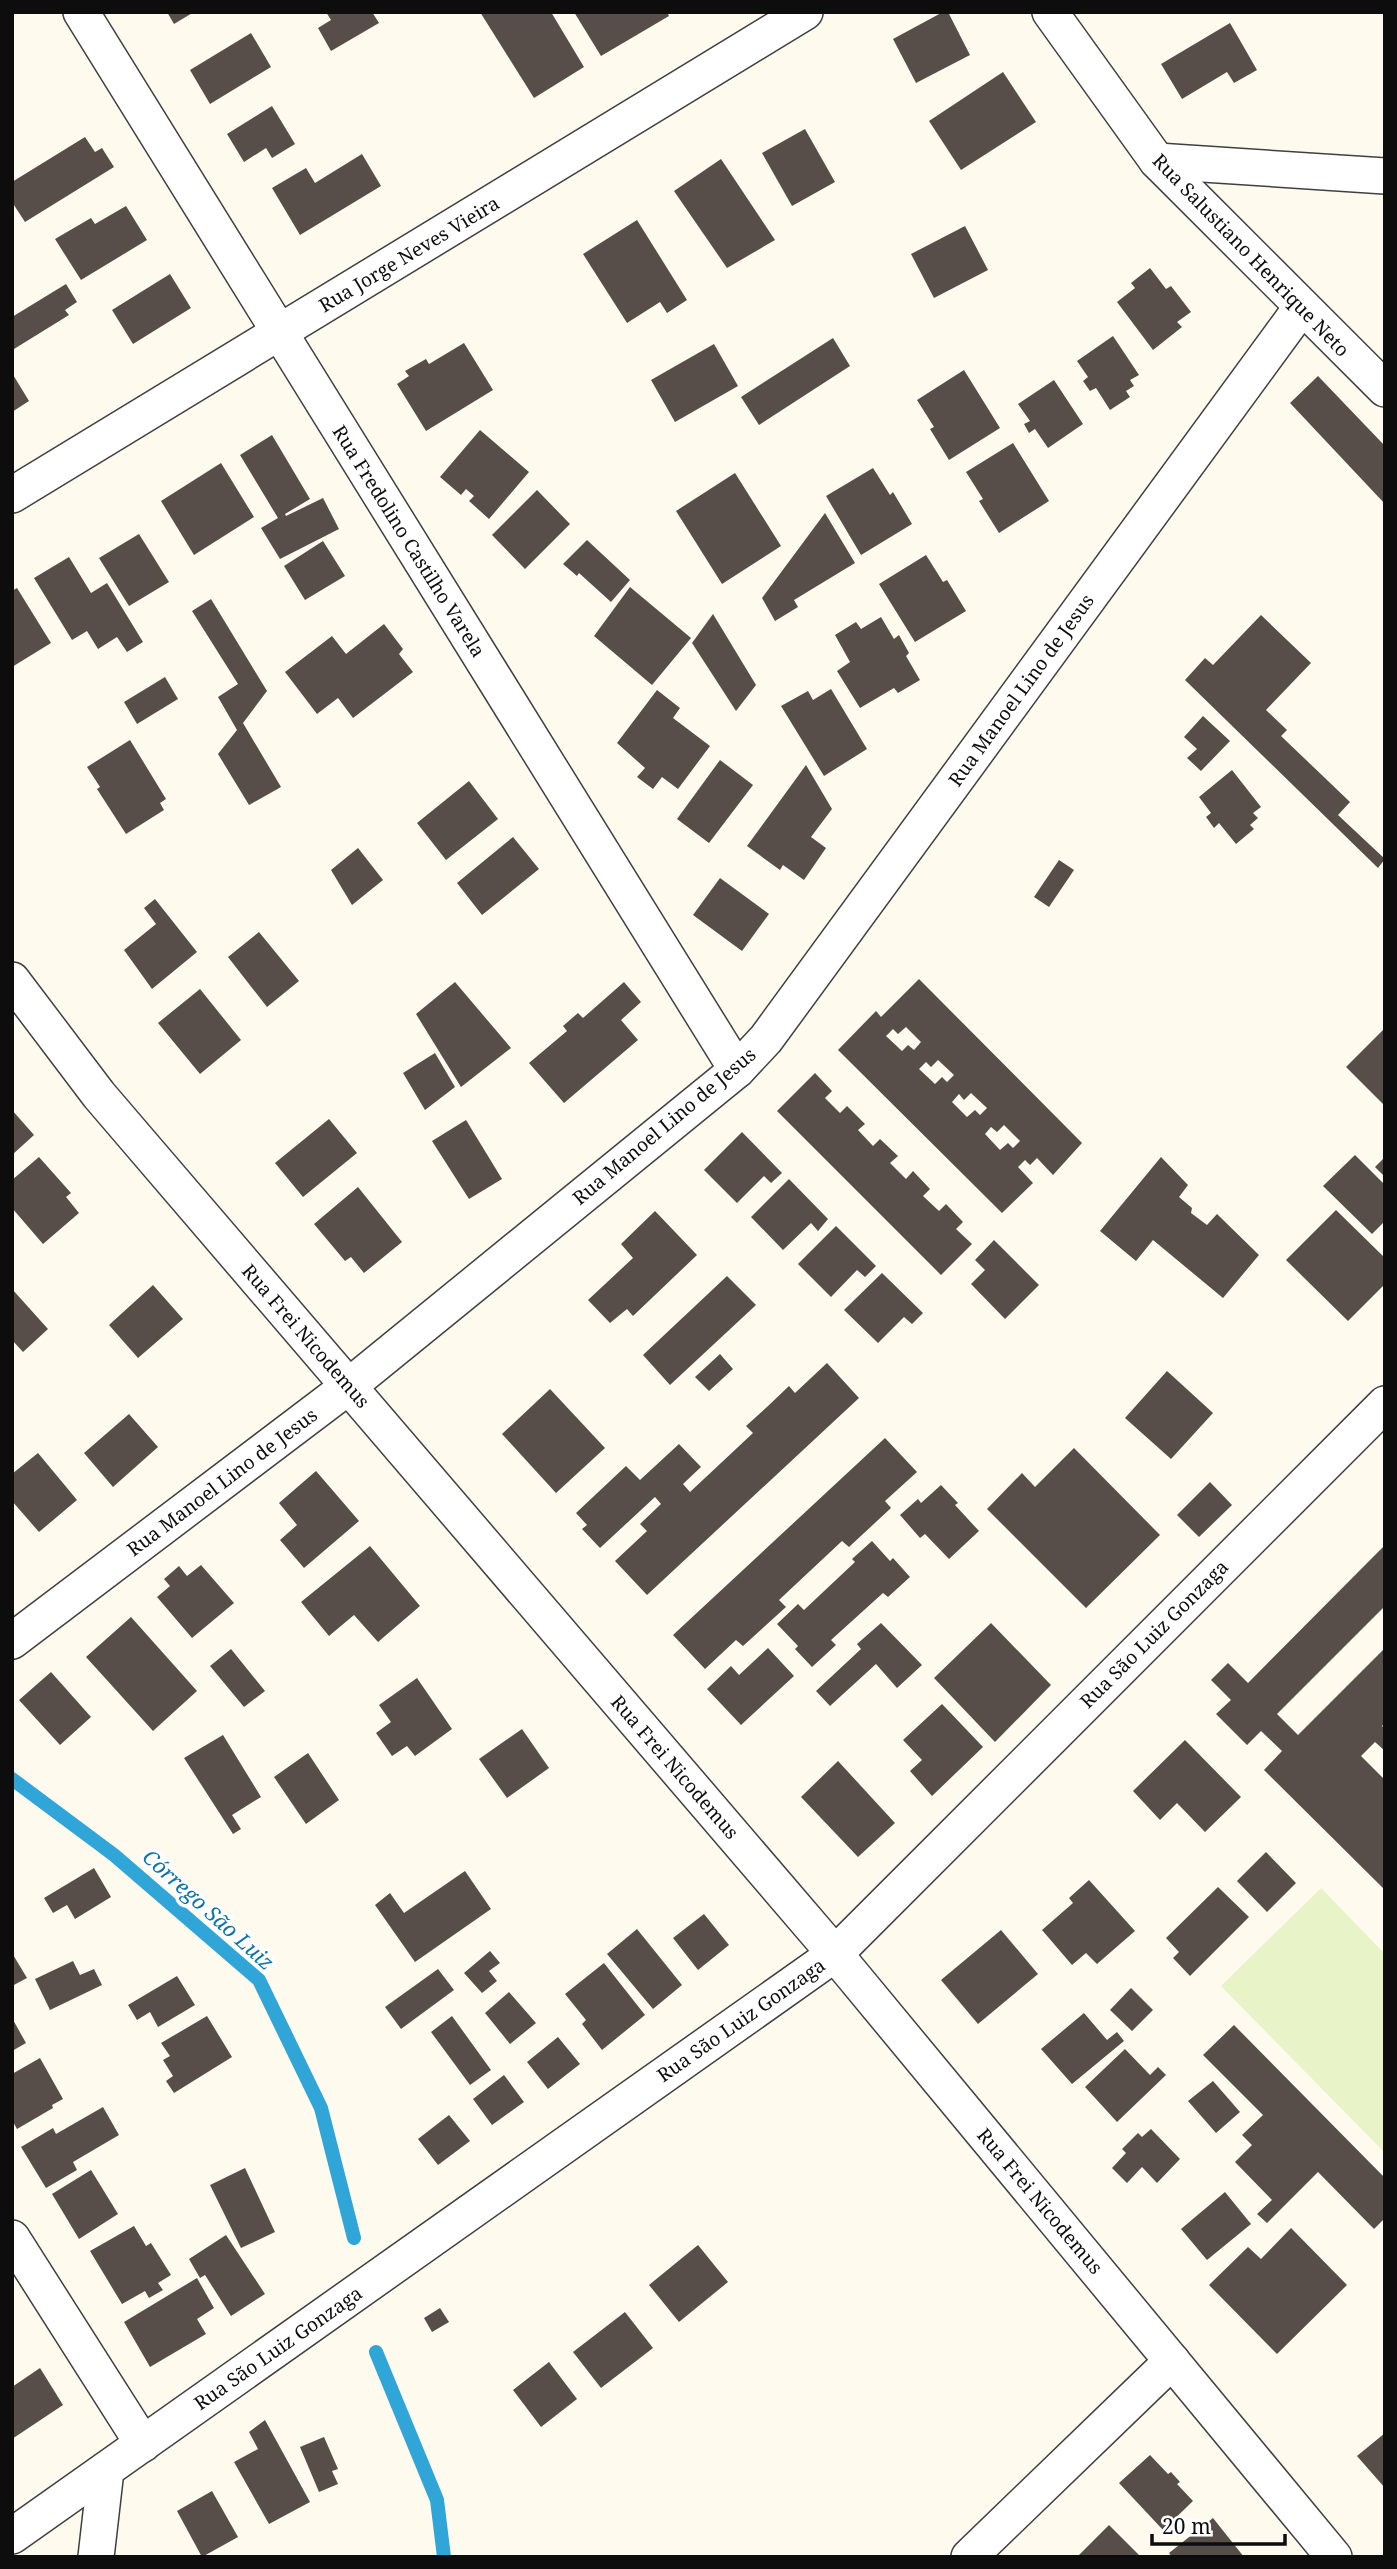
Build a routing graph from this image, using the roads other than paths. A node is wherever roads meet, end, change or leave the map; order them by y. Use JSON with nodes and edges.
{"nodes":[{"id":1,"x":82,"y":12,"type":"edge"},
{"id":2,"x":805,"y":12,"type":"edge"},
{"id":3,"x":1050,"y":12,"type":"edge"},
{"id":4,"x":1157,"y":161,"type":"junction"},
{"id":5,"x":1385,"y":176,"type":"edge"},
{"id":6,"x":1301,"y":307,"type":"junction"},
{"id":7,"x":280,"y":332,"type":"junction"},
{"id":8,"x":1385,"y":390,"type":"edge"},
{"id":9,"x":12,"y":495,"type":"edge"},
{"id":10,"x":12,"y":980,"type":"edge"},
{"id":11,"x":737,"y":1070,"type":"junction"},
{"id":12,"x":349,"y":1386,"type":"junction"},
{"id":13,"x":1385,"y":1404,"type":"edge"},
{"id":14,"x":12,"y":1641,"type":"edge"},
{"id":15,"x":835,"y":1954,"type":"junction"},
{"id":16,"x":12,"y":2238,"type":"edge"},
{"id":17,"x":1172,"y":2361,"type":"junction"},
{"id":18,"x":143,"y":2444,"type":"junction"},
{"id":19,"x":106,"y":2470,"type":"junction"},
{"id":20,"x":12,"y":2536,"type":"edge"},
{"id":21,"x":96,"y":2557,"type":"edge"},
{"id":22,"x":969,"y":2557,"type":"edge"},
{"id":23,"x":1334,"y":2557,"type":"edge"}],
"edges":[{"from":1,"to":7,"type":"street","name":"Rua Fredolino Castilho Varela"},
{"from":2,"to":7,"type":"street","name":"Rua Jorge Neves Vieira"},
{"from":3,"to":4,"type":"street","name":"Rua Salustiano Henrique Neto"},
{"from":4,"to":5,"type":"street"},
{"from":4,"to":6,"type":"street","name":"Rua Salustiano Henrique Neto"},
{"from":6,"to":8,"type":"street","name":"Rua Salustiano Henrique Neto"},
{"from":6,"to":11,"type":"street","name":"Rua Manoel Lino de Jesus"},
{"from":7,"to":9,"type":"street","name":"Rua Jorge Neves Vieira"},
{"from":7,"to":11,"type":"street","name":"Rua Fredolino Castilho Varela"},
{"from":10,"to":12,"type":"street","name":"Rua Frei Nicodemus"},
{"from":11,"to":12,"type":"street","name":"Rua Manoel Lino de Jesus"},
{"from":12,"to":14,"type":"street","name":"Rua Manoel Lino de Jesus"},
{"from":12,"to":15,"type":"street","name":"Rua Frei Nicodemus"},
{"from":13,"to":15,"type":"street","name":"Rua São Luiz Gonzaga"},
{"from":15,"to":17,"type":"street","name":"Rua Frei Nicodemus"},
{"from":15,"to":18,"type":"street","name":"Rua São Luiz Gonzaga"},
{"from":16,"to":18,"type":"street"},
{"from":17,"to":22,"type":"street"},
{"from":17,"to":23,"type":"street","name":"Rua Frei Nicodemus"},
{"from":18,"to":19,"type":"street","name":"Rua São Luiz Gonzaga"},
{"from":19,"to":20,"type":"street","name":"Rua São Luiz Gonzaga"},
{"from":19,"to":21,"type":"street"}]}
